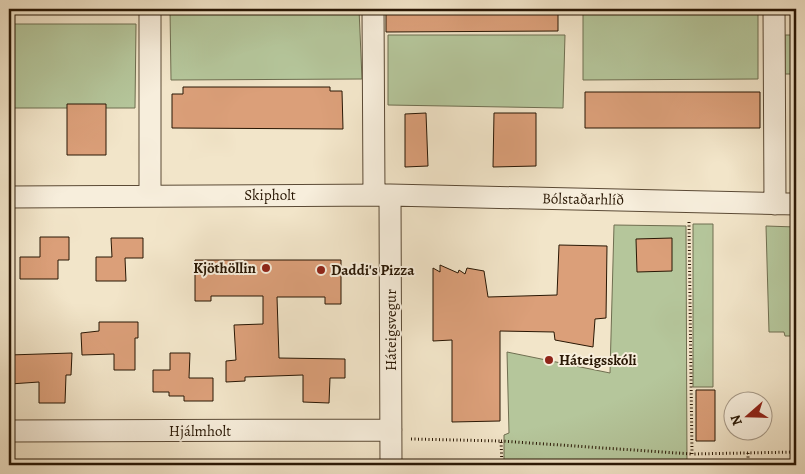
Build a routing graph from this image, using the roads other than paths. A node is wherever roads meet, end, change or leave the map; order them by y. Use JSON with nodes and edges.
{"nodes":[{"id":1,"x":150,"y":9,"type":"edge"},
{"id":2,"x":373,"y":9,"type":"edge"},
{"id":3,"x":774,"y":9,"type":"edge"},
{"id":4,"x":150,"y":195,"type":"junction"},
{"id":5,"x":382,"y":195,"type":"junction"},
{"id":6,"x":9,"y":196,"type":"edge"},
{"id":7,"x":775,"y":204,"type":"junction"},
{"id":8,"x":796,"y":204,"type":"edge"},
{"id":9,"x":9,"y":431,"type":"edge"},
{"id":10,"x":391,"y":434,"type":"junction"},
{"id":11,"x":391,"y":465,"type":"edge"}],
"edges":[{"from":1,"to":4,"type":"street"},
{"from":2,"to":5,"type":"street","name":"Háteigsvegur"},
{"from":3,"to":7,"type":"street"},
{"from":4,"to":5,"type":"street","name":"Skipholt"},
{"from":4,"to":6,"type":"street","name":"Skipholt"},
{"from":5,"to":7,"type":"street","name":"Bólstaðarhlíð"},
{"from":5,"to":10,"type":"street","name":"Háteigsvegur"},
{"from":7,"to":8,"type":"street","name":"Bólstaðarhlíð"},
{"from":9,"to":10,"type":"street","name":"Hjálmholt"},
{"from":10,"to":11,"type":"street","name":"Háteigsvegur"}]}
